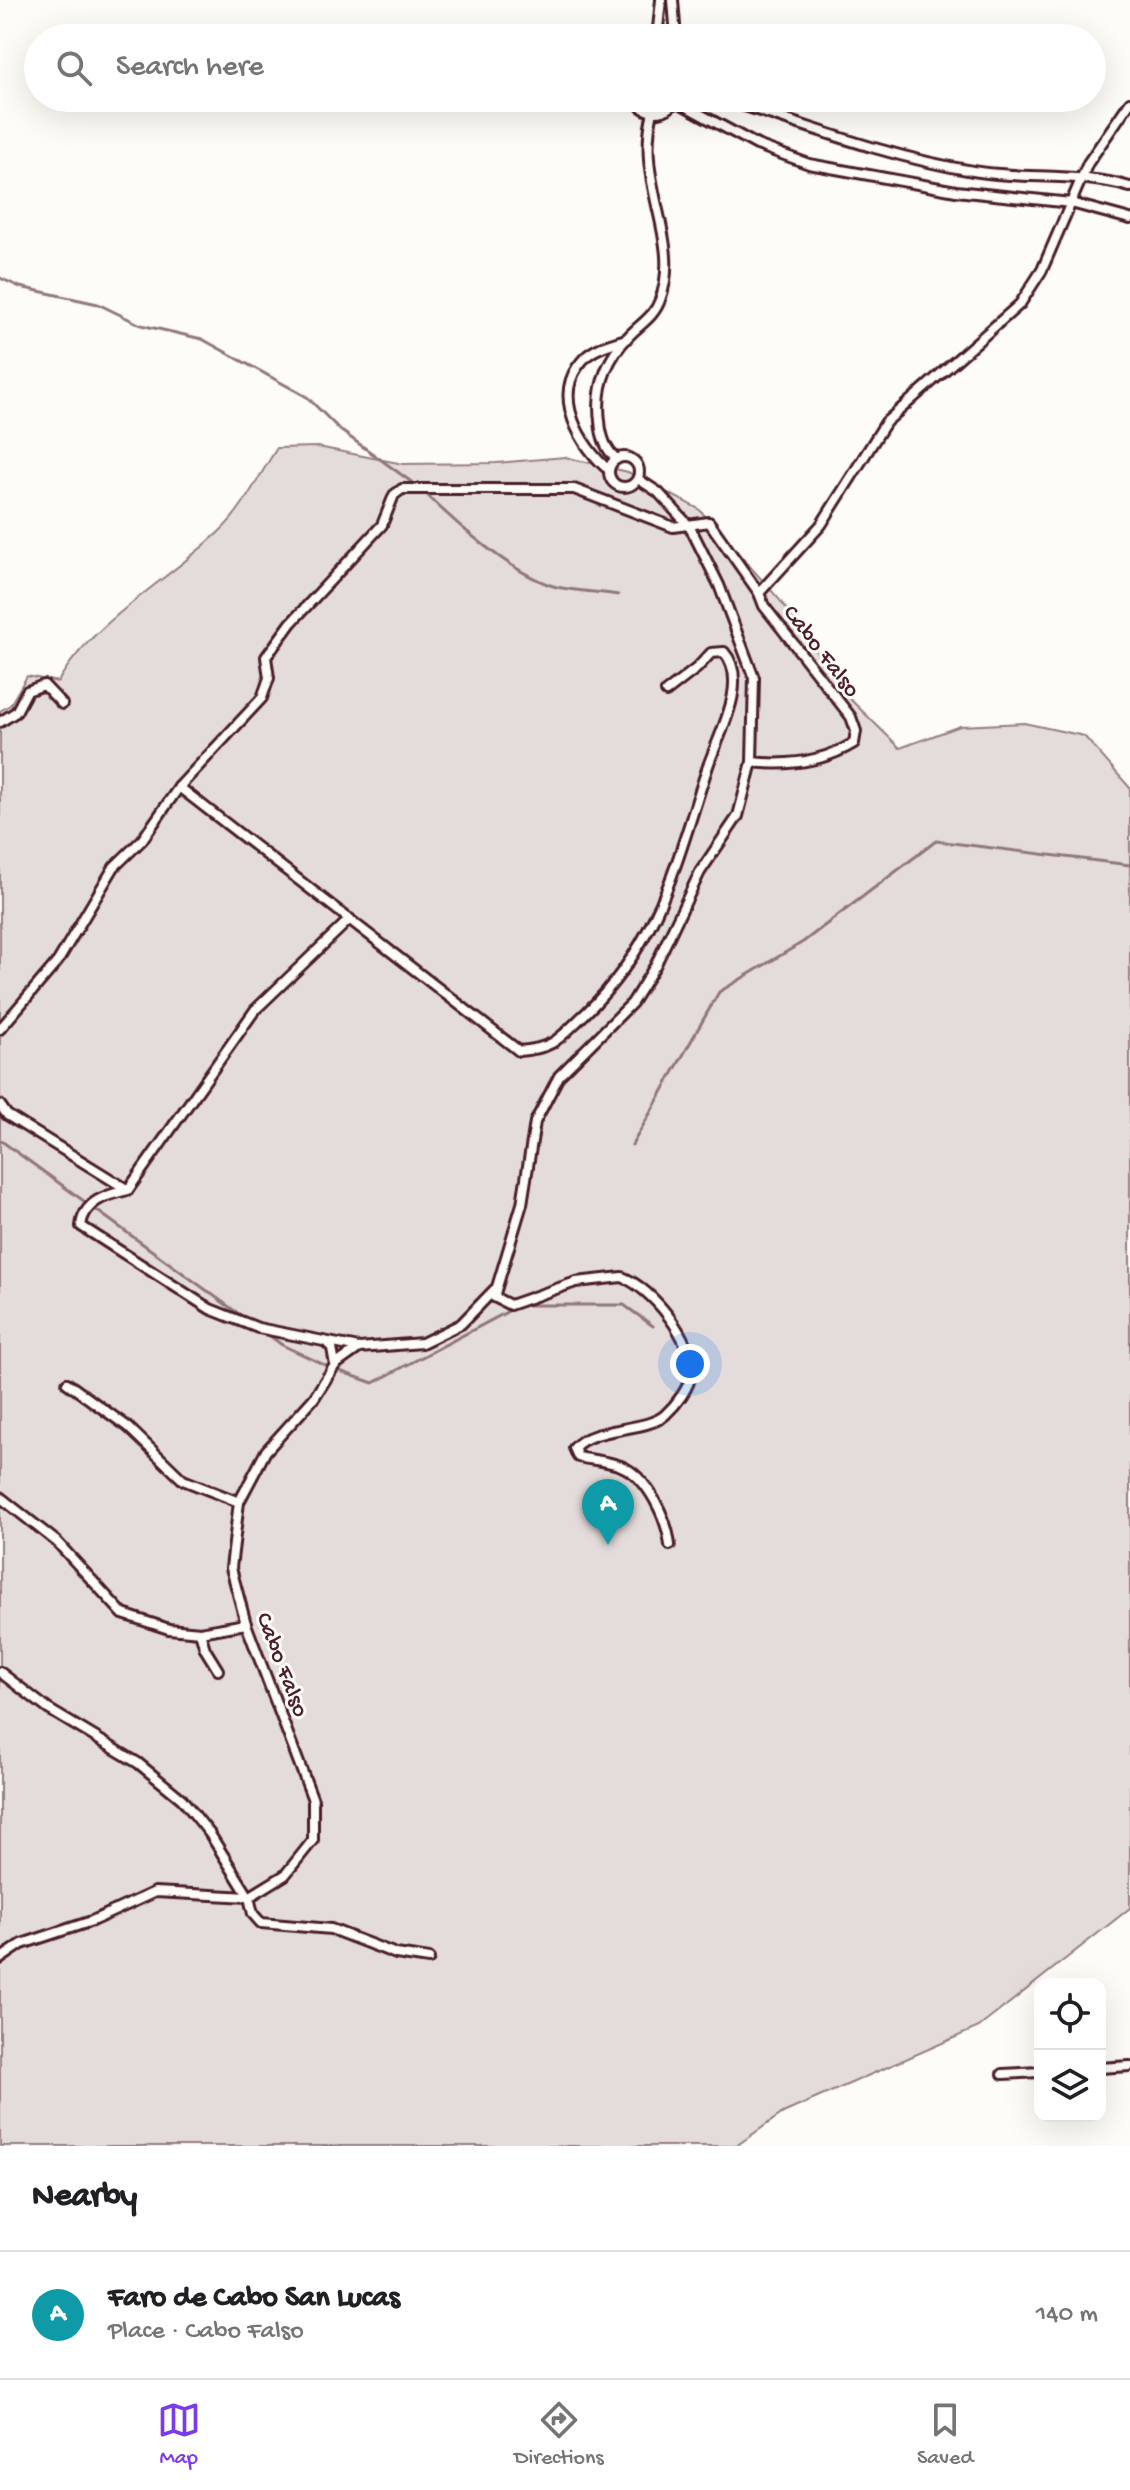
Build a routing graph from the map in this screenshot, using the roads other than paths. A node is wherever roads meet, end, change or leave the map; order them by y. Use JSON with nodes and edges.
{"nodes":[{"id":1,"x":661,"y":0,"type":"edge"},
{"id":2,"x":673,"y":0,"type":"edge"},
{"id":3,"x":658,"y":24,"type":"edge"},
{"id":4,"x":675,"y":24,"type":"edge"},
{"id":5,"x":1130,"y":102,"type":"edge"},
{"id":6,"x":653,"y":112,"type":"edge"},
{"id":7,"x":699,"y":112,"type":"edge"},
{"id":8,"x":766,"y":112,"type":"edge"},
{"id":9,"x":1082,"y":176,"type":"junction"},
{"id":10,"x":1130,"y":187,"type":"edge"},
{"id":11,"x":1071,"y":203,"type":"junction"},
{"id":12,"x":1130,"y":219,"type":"edge"},
{"id":13,"x":627,"y":338,"type":"junction"},
{"id":14,"x":601,"y":347,"type":"junction"},
{"id":15,"x":615,"y":358,"type":"junction"},
{"id":16,"x":601,"y":435,"type":"junction"},
{"id":17,"x":583,"y":442,"type":"junction"},
{"id":18,"x":617,"y":459,"type":"junction"},
{"id":19,"x":609,"y":470,"type":"junction"},
{"id":20,"x":638,"y":479,"type":"junction"},
{"id":21,"x":690,"y":527,"type":"junction"},
{"id":22,"x":759,"y":593,"type":"junction"},
{"id":23,"x":666,"y":692,"type":"dead end"},
{"id":24,"x":62,"y":704,"type":"dead end"},
{"id":25,"x":0,"y":722,"type":"edge"},
{"id":26,"x":752,"y":762,"type":"junction"},
{"id":27,"x":179,"y":787,"type":"junction"},
{"id":28,"x":350,"y":919,"type":"junction"},
{"id":29,"x":0,"y":1029,"type":"edge"},
{"id":30,"x":0,"y":1105,"type":"edge"},
{"id":31,"x":128,"y":1190,"type":"junction"},
{"id":32,"x":494,"y":1290,"type":"junction"},
{"id":33,"x":325,"y":1341,"type":"junction"},
{"id":34,"x":359,"y":1348,"type":"junction"},
{"id":35,"x":335,"y":1365,"type":"junction"},
{"id":36,"x":67,"y":1383,"type":"dead end"},
{"id":37,"x":0,"y":1497,"type":"edge"},
{"id":38,"x":239,"y":1502,"type":"junction"},
{"id":39,"x":670,"y":1545,"type":"dead end"},
{"id":40,"x":246,"y":1624,"type":"junction"},
{"id":41,"x":200,"y":1632,"type":"junction"},
{"id":42,"x":218,"y":1670,"type":"dead end"},
{"id":43,"x":0,"y":1672,"type":"edge"},
{"id":44,"x":249,"y":1897,"type":"junction"},
{"id":45,"x":0,"y":1959,"type":"edge"},
{"id":46,"x":429,"y":1959,"type":"dead end"},
{"id":47,"x":1130,"y":2066,"type":"edge"},
{"id":48,"x":1106,"y":2068,"type":"edge"},
{"id":49,"x":1034,"y":2072,"type":"edge"},
{"id":50,"x":1003,"y":2074,"type":"dead end"}],
"edges":[{"from":1,"to":3,"type":"street"},
{"from":2,"to":4,"type":"street"},
{"from":5,"to":9,"type":"street","name":"Cabo Falso"},
{"from":6,"to":13,"type":"street"},
{"from":7,"to":11,"type":"street"},
{"from":8,"to":9,"type":"street"},
{"from":9,"to":10,"type":"street"},
{"from":9,"to":11,"type":"street","name":"Cabo Falso"},
{"from":11,"to":12,"type":"street"},
{"from":11,"to":22,"type":"street","name":"Cabo Falso"},
{"from":13,"to":14,"type":"street"},
{"from":13,"to":15,"type":"street"},
{"from":14,"to":15,"type":"street"},
{"from":14,"to":17,"type":"street"},
{"from":15,"to":16,"type":"street"},
{"from":16,"to":17,"type":"street"},
{"from":16,"to":18,"type":"street"},
{"from":17,"to":19,"type":"street"},
{"from":18,"to":19,"type":"street"},
{"from":18,"to":20,"type":"street"},
{"from":19,"to":20,"type":"street"},
{"from":20,"to":21,"type":"street"},
{"from":21,"to":22,"type":"street"},
{"from":21,"to":26,"type":"street"},
{"from":21,"to":27,"type":"street"},
{"from":22,"to":26,"type":"street","name":"Cabo Falso"},
{"from":23,"to":28,"type":"street"},
{"from":24,"to":25,"type":"street"},
{"from":26,"to":32,"type":"street"},
{"from":27,"to":28,"type":"street"},
{"from":27,"to":29,"type":"street"},
{"from":28,"to":31,"type":"street"},
{"from":30,"to":31,"type":"street"},
{"from":31,"to":33,"type":"street"},
{"from":32,"to":34,"type":"street"},
{"from":32,"to":39,"type":"street"},
{"from":33,"to":34,"type":"street"},
{"from":33,"to":35,"type":"street"},
{"from":34,"to":35,"type":"street","name":"Cabo Falso"},
{"from":35,"to":38,"type":"street","name":"Cabo Falso"},
{"from":36,"to":38,"type":"street"},
{"from":37,"to":41,"type":"street"},
{"from":38,"to":40,"type":"street","name":"Cabo Falso"},
{"from":40,"to":41,"type":"street"},
{"from":40,"to":44,"type":"street","name":"Cabo Falso"},
{"from":41,"to":42,"type":"street"},
{"from":43,"to":44,"type":"street"},
{"from":44,"to":45,"type":"street"},
{"from":44,"to":46,"type":"street"},
{"from":47,"to":48,"type":"street"},
{"from":49,"to":50,"type":"street"}]}
